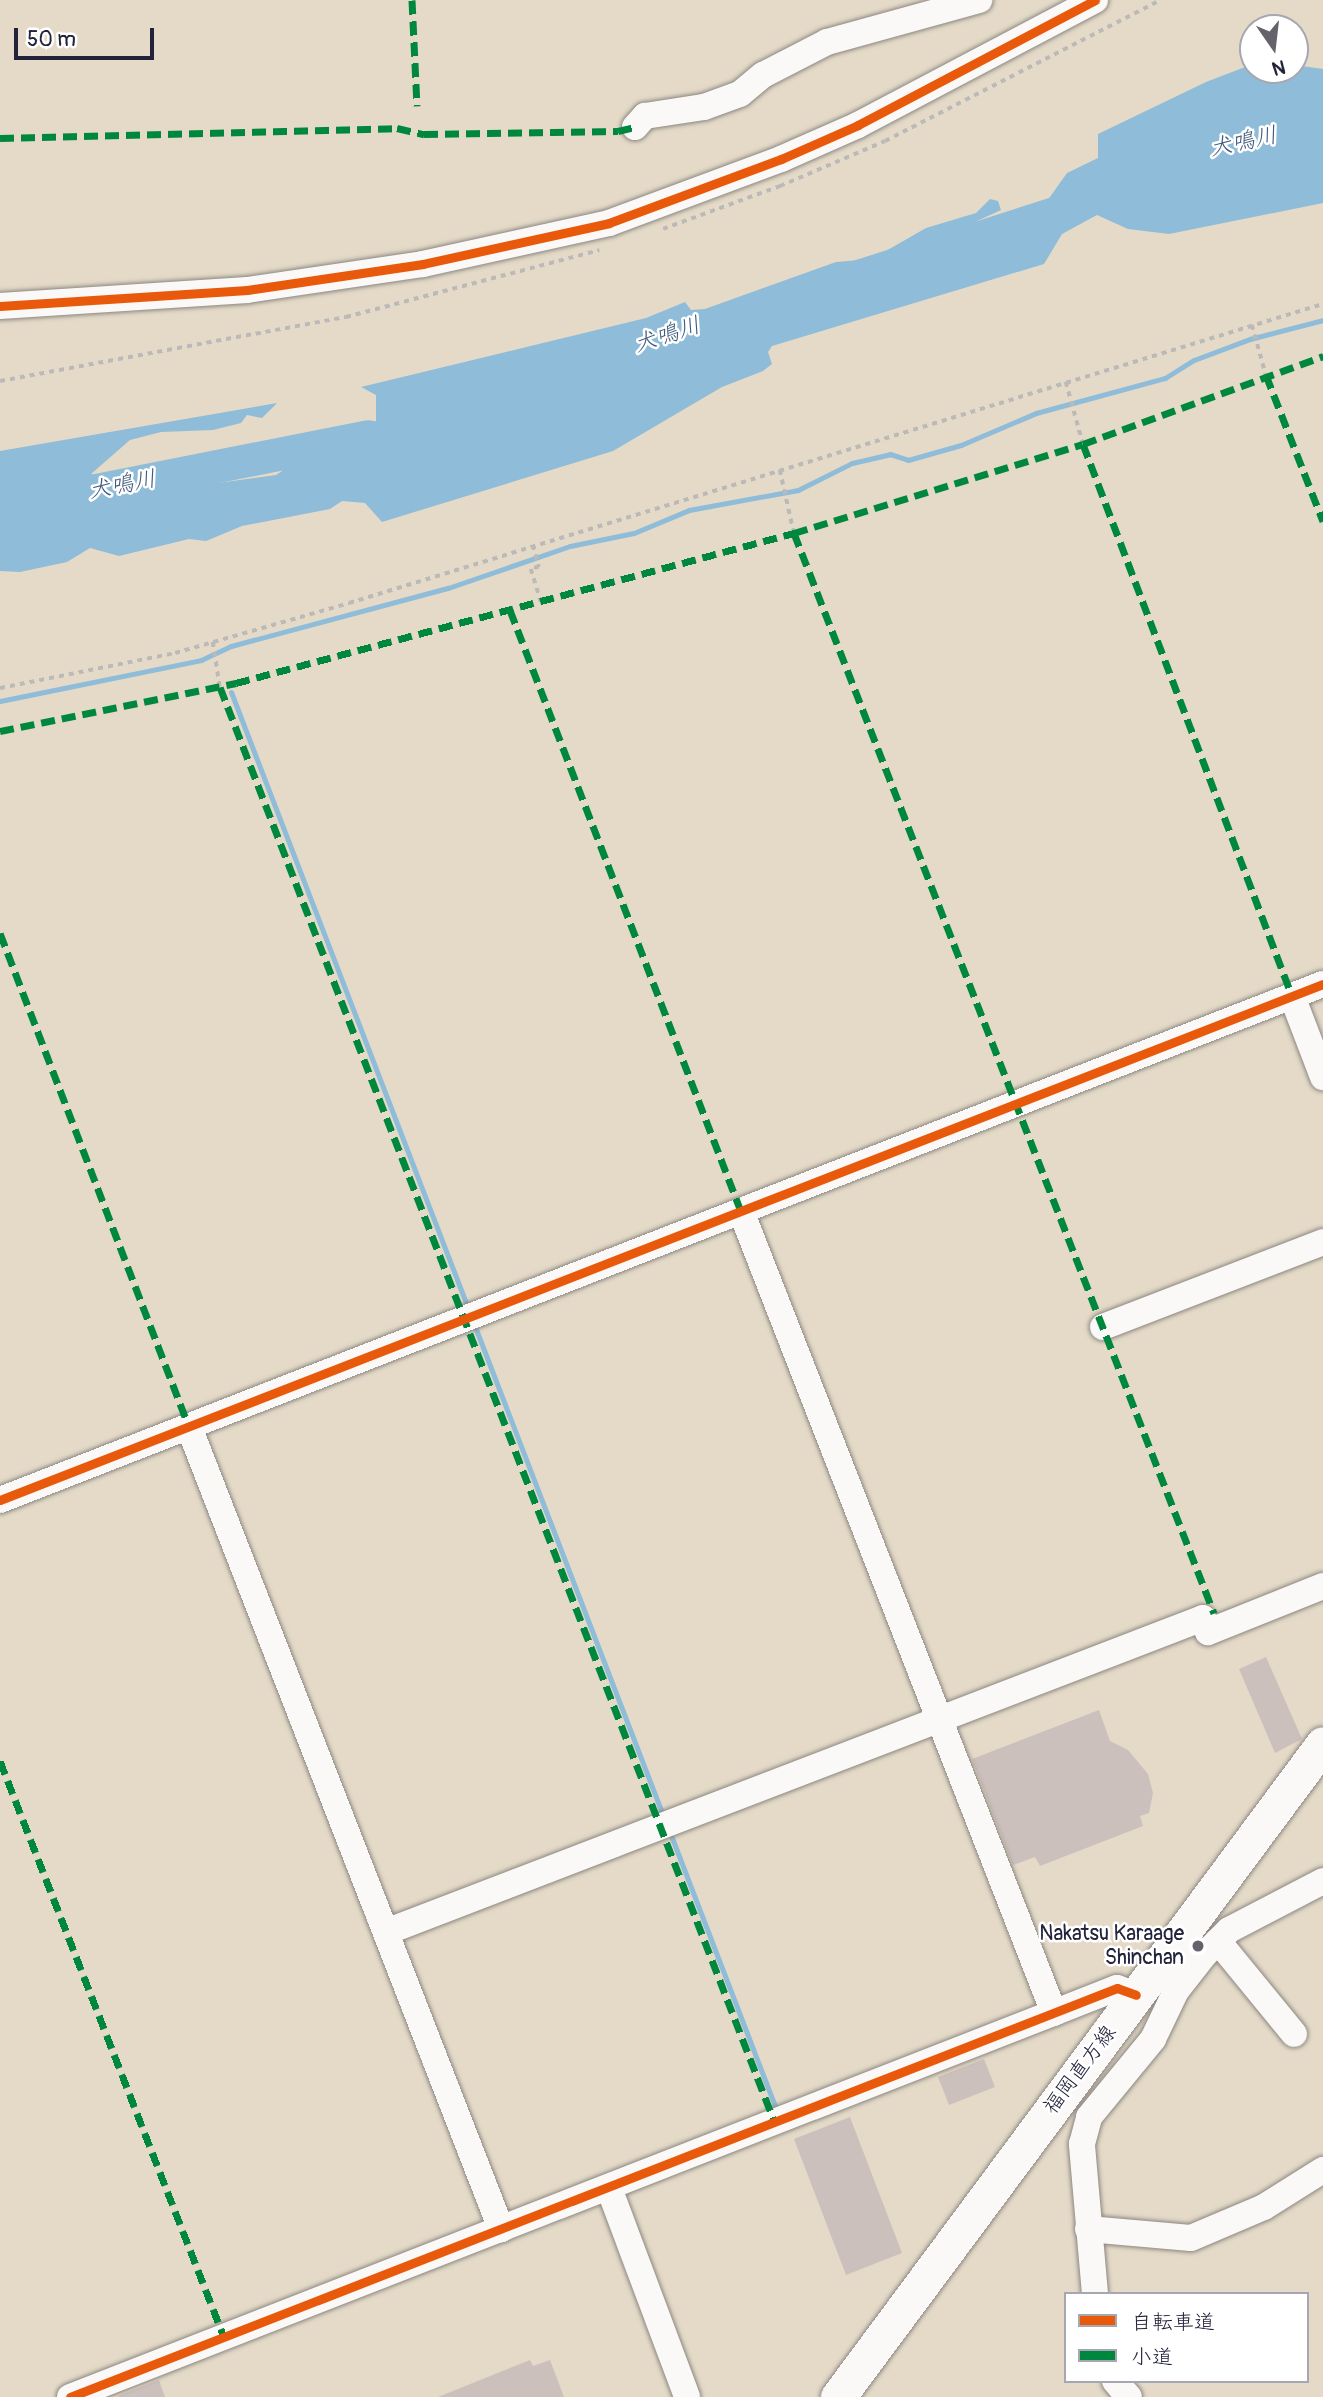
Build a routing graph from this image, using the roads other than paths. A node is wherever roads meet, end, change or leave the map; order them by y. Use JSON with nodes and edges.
{"nodes":[{"id":1,"x":979,"y":0,"type":"edge"},
{"id":2,"x":1095,"y":0,"type":"edge"},
{"id":3,"x":635,"y":127,"type":"dead end"},
{"id":4,"x":0,"y":306,"type":"edge"},
{"id":5,"x":1323,"y":984,"type":"edge"},
{"id":6,"x":1292,"y":996,"type":"junction"},
{"id":7,"x":1323,"y":1077,"type":"edge"},
{"id":8,"x":741,"y":1211,"type":"junction"},
{"id":9,"x":1323,"y":1242,"type":"edge"},
{"id":10,"x":1102,"y":1327,"type":"dead end"},
{"id":11,"x":189,"y":1427,"type":"junction"},
{"id":12,"x":0,"y":1500,"type":"edge"},
{"id":13,"x":1323,"y":1586,"type":"edge"},
{"id":14,"x":940,"y":1719,"type":"junction"},
{"id":15,"x":1323,"y":1744,"type":"edge"},
{"id":16,"x":1323,"y":1881,"type":"edge"},
{"id":17,"x":386,"y":1932,"type":"junction"},
{"id":18,"x":1218,"y":1941,"type":"junction"},
{"id":19,"x":1136,"y":1995,"type":"junction"},
{"id":20,"x":1054,"y":2013,"type":"junction"},
{"id":21,"x":1294,"y":2034,"type":"dead end"},
{"id":22,"x":1323,"y":2170,"type":"edge"},
{"id":23,"x":609,"y":2188,"type":"junction"},
{"id":24,"x":501,"y":2229,"type":"junction"},
{"id":25,"x":1088,"y":2229,"type":"junction"},
{"id":26,"x":1095,"y":2292,"type":"edge"},
{"id":27,"x":1117,"y":2383,"type":"edge"},
{"id":28,"x":70,"y":2397,"type":"edge"},
{"id":29,"x":687,"y":2397,"type":"edge"},
{"id":30,"x":838,"y":2397,"type":"edge"},
{"id":31,"x":1129,"y":2397,"type":"edge"}],
"edges":[{"from":1,"to":3,"type":"street"},
{"from":2,"to":4,"type":"street"},
{"from":5,"to":6,"type":"street"},
{"from":6,"to":7,"type":"street"},
{"from":6,"to":8,"type":"street"},
{"from":8,"to":11,"type":"street"},
{"from":8,"to":14,"type":"street"},
{"from":9,"to":10,"type":"street"},
{"from":11,"to":12,"type":"street"},
{"from":11,"to":17,"type":"street"},
{"from":13,"to":14,"type":"street"},
{"from":14,"to":17,"type":"street"},
{"from":14,"to":20,"type":"street"},
{"from":15,"to":19,"type":"main road","name":"福岡直方線"},
{"from":16,"to":18,"type":"street"},
{"from":17,"to":24,"type":"street"},
{"from":18,"to":21,"type":"street"},
{"from":18,"to":25,"type":"street"},
{"from":19,"to":20,"type":"street"},
{"from":19,"to":30,"type":"main road","name":"福岡直方線"},
{"from":20,"to":23,"type":"street"},
{"from":22,"to":25,"type":"street"},
{"from":23,"to":24,"type":"street"},
{"from":23,"to":29,"type":"street"},
{"from":24,"to":28,"type":"street"},
{"from":25,"to":26,"type":"street"},
{"from":27,"to":31,"type":"street"}]}
